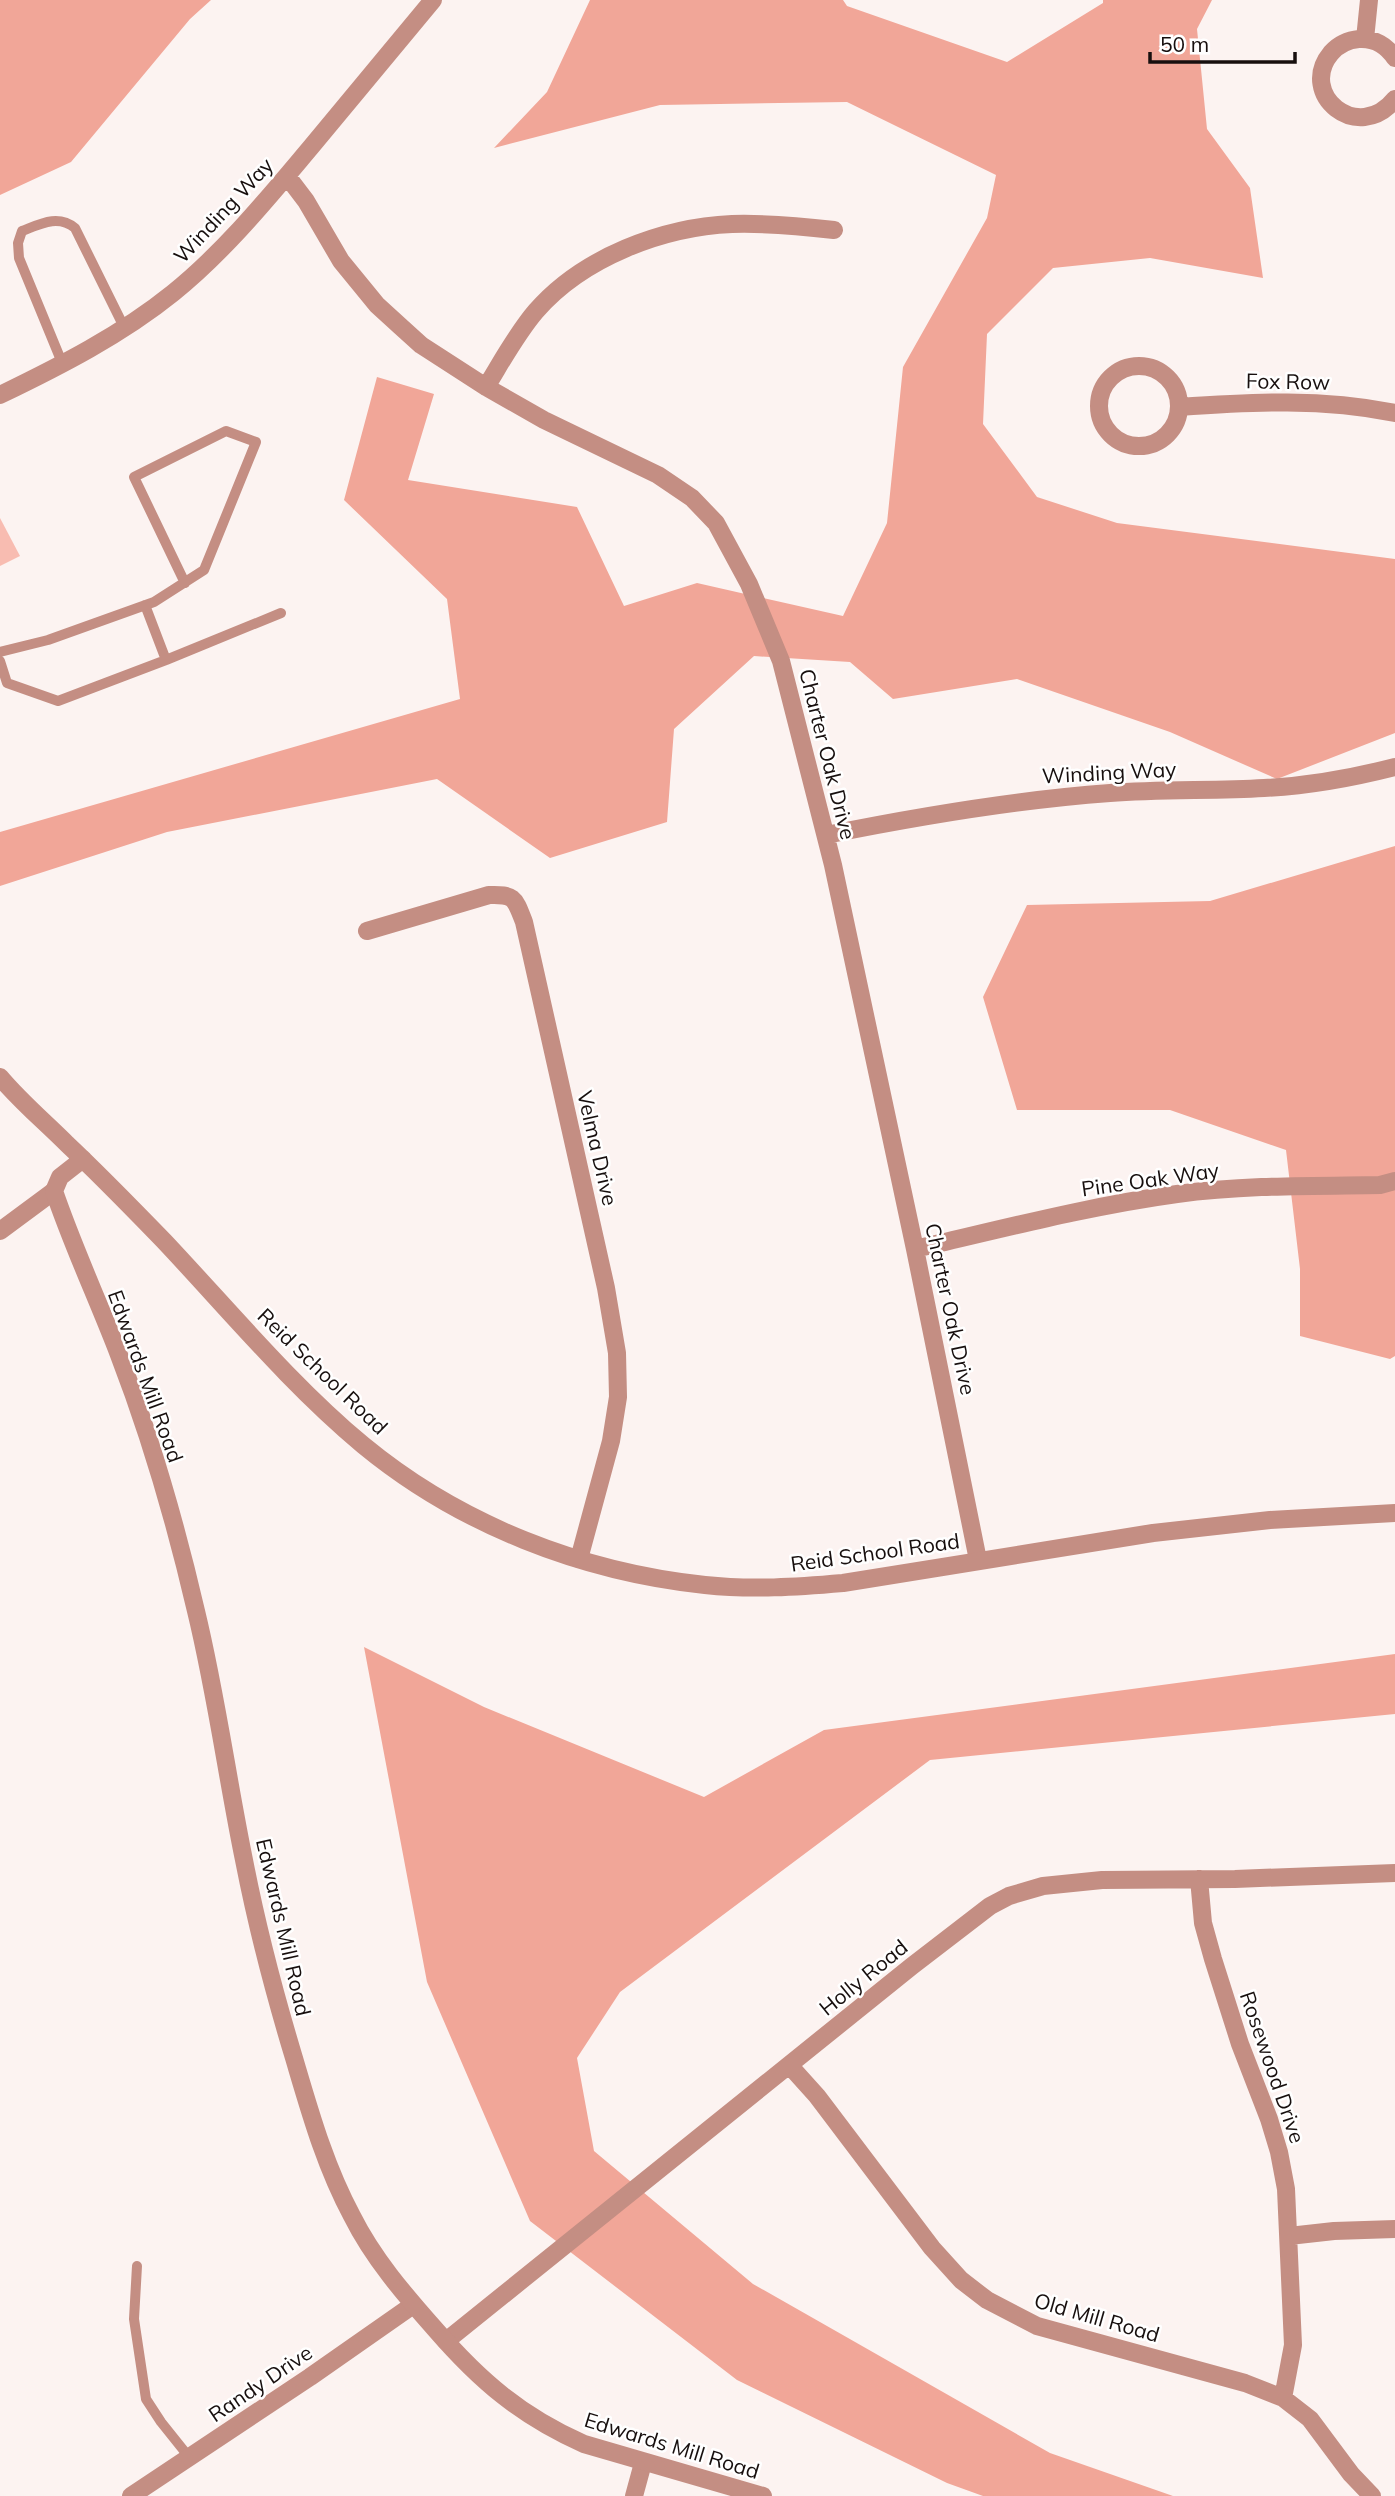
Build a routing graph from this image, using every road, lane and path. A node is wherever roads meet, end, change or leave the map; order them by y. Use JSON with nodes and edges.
{"nodes":[{"id":1,"x":433,"y":0,"type":"edge"},
{"id":2,"x":1369,"y":0,"type":"edge"},
{"id":3,"x":1365,"y":39,"type":"junction"},
{"id":4,"x":1395,"y":58,"type":"edge"},
{"id":5,"x":1395,"y":99,"type":"edge"},
{"id":6,"x":287,"y":176,"type":"junction"},
{"id":7,"x":834,"y":230,"type":"dead end"},
{"id":8,"x":124,"y":327,"type":"junction"},
{"id":9,"x":63,"y":365,"type":"junction"},
{"id":10,"x":486,"y":387,"type":"junction"},
{"id":11,"x":0,"y":395,"type":"edge"},
{"id":12,"x":1180,"y":407,"type":"junction"},
{"id":13,"x":1395,"y":413,"type":"edge"},
{"id":14,"x":185,"y":583,"type":"junction"},
{"id":15,"x":145,"y":606,"type":"junction"},
{"id":16,"x":281,"y":613,"type":"dead end"},
{"id":17,"x":0,"y":652,"type":"edge"},
{"id":18,"x":166,"y":660,"type":"junction"},
{"id":19,"x":0,"y":661,"type":"edge"},
{"id":20,"x":1395,"y":767,"type":"edge"},
{"id":21,"x":826,"y":835,"type":"junction"},
{"id":22,"x":368,"y":931,"type":"dead end"},
{"id":23,"x":0,"y":1077,"type":"edge"},
{"id":24,"x":83,"y":1159,"type":"junction"},
{"id":25,"x":1395,"y":1181,"type":"edge"},
{"id":26,"x":54,"y":1191,"type":"junction"},
{"id":27,"x":0,"y":1231,"type":"edge"},
{"id":28,"x":915,"y":1249,"type":"junction"},
{"id":29,"x":1395,"y":1513,"type":"edge"},
{"id":30,"x":579,"y":1559,"type":"junction"},
{"id":31,"x":978,"y":1560,"type":"junction"},
{"id":32,"x":1395,"y":1873,"type":"edge"},
{"id":33,"x":1199,"y":1879,"type":"junction"},
{"id":34,"x":790,"y":2066,"type":"junction"},
{"id":35,"x":1395,"y":2230,"type":"edge"},
{"id":36,"x":1289,"y":2236,"type":"junction"},
{"id":37,"x":137,"y":2266,"type":"dead end"},
{"id":38,"x":413,"y":2305,"type":"junction"},
{"id":39,"x":446,"y":2342,"type":"junction"},
{"id":40,"x":1283,"y":2398,"type":"junction"},
{"id":41,"x":189,"y":2457,"type":"junction"},
{"id":42,"x":643,"y":2463,"type":"junction"},
{"id":43,"x":131,"y":2496,"type":"edge"},
{"id":44,"x":634,"y":2496,"type":"edge"},
{"id":45,"x":763,"y":2496,"type":"edge"},
{"id":46,"x":1372,"y":2496,"type":"edge"}],
"edges":[{"from":1,"to":6,"type":"street","name":"Winding Way"},
{"from":2,"to":3,"type":"street"},
{"from":3,"to":4,"type":"street"},
{"from":3,"to":5,"type":"street"},
{"from":6,"to":8,"type":"street","name":"Winding Way"},
{"from":6,"to":10,"type":"street","name":"Charter Oak Drive"},
{"from":7,"to":10,"type":"street"},
{"from":8,"to":9,"type":"street","name":"Winding Way"},
{"from":8,"to":9,"type":"lane"},
{"from":9,"to":11,"type":"street","name":"Winding Way"},
{"from":10,"to":21,"type":"street","name":"Charter Oak Drive"},
{"from":12,"to":12,"type":"street"},
{"from":12,"to":13,"type":"street","name":"Fox Row"},
{"from":14,"to":14,"type":"lane"},
{"from":14,"to":15,"type":"lane"},
{"from":15,"to":17,"type":"lane"},
{"from":15,"to":18,"type":"lane"},
{"from":16,"to":18,"type":"lane"},
{"from":18,"to":19,"type":"lane"},
{"from":20,"to":21,"type":"street","name":"Winding Way"},
{"from":21,"to":28,"type":"street","name":"Charter Oak Drive"},
{"from":22,"to":30,"type":"street","name":"Velma Drive"},
{"from":23,"to":24,"type":"street","name":"Reid School Road"},
{"from":24,"to":26,"type":"street"},
{"from":24,"to":30,"type":"street","name":"Reid School Road"},
{"from":25,"to":28,"type":"street","name":"Pine Oak Way"},
{"from":26,"to":27,"type":"street"},
{"from":26,"to":38,"type":"street","name":"Edwards Mill Road"},
{"from":28,"to":31,"type":"street","name":"Charter Oak Drive"},
{"from":29,"to":31,"type":"street","name":"Reid School Road"},
{"from":30,"to":31,"type":"street","name":"Reid School Road"},
{"from":32,"to":33,"type":"street","name":"Holly Road"},
{"from":33,"to":34,"type":"street","name":"Holly Road"},
{"from":33,"to":36,"type":"street","name":"Rosewood Drive"},
{"from":34,"to":39,"type":"street","name":"Holly Road"},
{"from":34,"to":40,"type":"street","name":"Old Mill Road"},
{"from":35,"to":36,"type":"street"},
{"from":36,"to":40,"type":"street","name":"Rosewood Drive"},
{"from":37,"to":41,"type":"lane"},
{"from":38,"to":39,"type":"street","name":"Edwards Mill Road"},
{"from":38,"to":41,"type":"street","name":"Randy Drive"},
{"from":39,"to":42,"type":"street","name":"Edwards Mill Road"},
{"from":40,"to":46,"type":"street","name":"Old Mill Road"},
{"from":41,"to":43,"type":"street","name":"Randy Drive"},
{"from":42,"to":44,"type":"street"},
{"from":42,"to":45,"type":"street","name":"Edwards Mill Road"}]}
